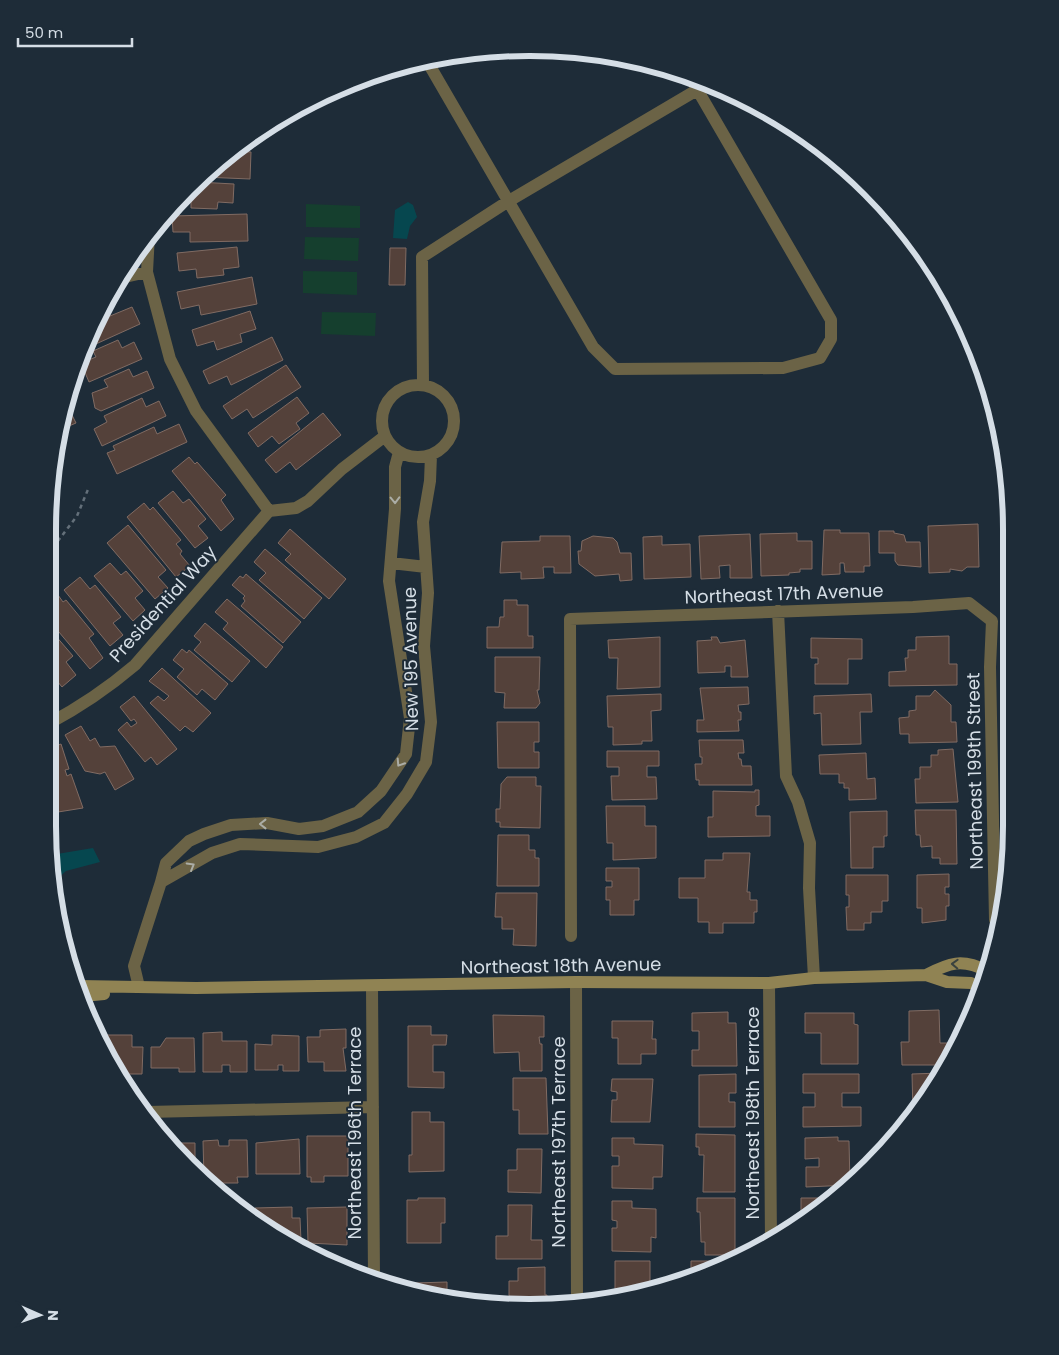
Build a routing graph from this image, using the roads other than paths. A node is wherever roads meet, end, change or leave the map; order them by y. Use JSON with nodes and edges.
{"nodes":[{"id":1,"x":430,"y":67,"type":"edge"},
{"id":2,"x":695,"y":86,"type":"edge"},
{"id":3,"x":697,"y":90,"type":"junction"},
{"id":4,"x":508,"y":202,"type":"junction"},
{"id":5,"x":148,"y":249,"type":"edge"},
{"id":6,"x":147,"y":272,"type":"junction"},
{"id":7,"x":131,"y":276,"type":"edge"},
{"id":8,"x":423,"y":384,"type":"junction"},
{"id":9,"x":385,"y":436,"type":"junction"},
{"id":10,"x":399,"y":452,"type":"junction"},
{"id":11,"x":431,"y":455,"type":"junction"},
{"id":12,"x":269,"y":511,"type":"junction"},
{"id":13,"x":390,"y":563,"type":"junction"},
{"id":14,"x":426,"y":567,"type":"junction"},
{"id":15,"x":778,"y":610,"type":"junction"},
{"id":16,"x":992,"y":621,"type":"joint"},
{"id":17,"x":56,"y":720,"type":"edge"},
{"id":18,"x":161,"y":882,"type":"junction"},
{"id":19,"x":996,"y":907,"type":"edge"},
{"id":20,"x":571,"y":936,"type":"dead end"},
{"id":21,"x":981,"y":968,"type":"edge"},
{"id":22,"x":926,"y":975,"type":"junction"},
{"id":23,"x":814,"y":978,"type":"junction"},
{"id":24,"x":576,"y":982,"type":"junction"},
{"id":25,"x":769,"y":983,"type":"junction"},
{"id":26,"x":975,"y":985,"type":"edge"},
{"id":27,"x":84,"y":986,"type":"edge"},
{"id":28,"x":372,"y":986,"type":"junction"},
{"id":29,"x":139,"y":987,"type":"junction"},
{"id":30,"x":196,"y":988,"type":"junction"},
{"id":31,"x":88,"y":996,"type":"edge"},
{"id":32,"x":373,"y":1107,"type":"junction"},
{"id":33,"x":153,"y":1112,"type":"edge"},
{"id":34,"x":771,"y":1232,"type":"edge"},
{"id":35,"x":374,"y":1273,"type":"edge"},
{"id":36,"x":577,"y":1296,"type":"edge"}],
"edges":[{"from":1,"to":4,"type":"street"},
{"from":2,"to":3,"type":"street"},
{"from":3,"to":4,"type":"street"},
{"from":3,"to":4,"type":"street"},
{"from":4,"to":8,"type":"street"},
{"from":5,"to":6,"type":"street"},
{"from":6,"to":7,"type":"street"},
{"from":6,"to":12,"type":"street"},
{"from":8,"to":9,"type":"street"},
{"from":8,"to":11,"type":"street"},
{"from":9,"to":10,"type":"street"},
{"from":9,"to":12,"type":"street"},
{"from":10,"to":11,"type":"street"},
{"from":10,"to":13,"type":"street","name":"New 195 Avenue","one_way":true},
{"from":11,"to":14,"type":"street","name":"New 195 Avenue"},
{"from":12,"to":17,"type":"street","name":"Presidential Way"},
{"from":13,"to":14,"type":"street"},
{"from":13,"to":18,"type":"street","name":"New 195 Avenue","one_way":true},
{"from":18,"to":14,"type":"street","name":"New 195 Avenue","one_way":true},
{"from":15,"to":16,"type":"street","name":"Northeast 17th Avenue"},
{"from":15,"to":20,"type":"street","name":"Northeast 17th Avenue"},
{"from":15,"to":23,"type":"street"},
{"from":16,"to":19,"type":"street","name":"Northeast 199th Street"},
{"from":18,"to":29,"type":"street","name":"New 195 Avenue"},
{"from":21,"to":22,"type":"street","name":"Northeast 18th Avenue","one_way":true},
{"from":22,"to":23,"type":"street","name":"Northeast 18th Avenue"},
{"from":22,"to":26,"type":"street","name":"Northeast 18th Avenue"},
{"from":23,"to":25,"type":"street","name":"Northeast 18th Avenue"},
{"from":24,"to":25,"type":"street","name":"Northeast 18th Avenue"},
{"from":24,"to":28,"type":"street","name":"Northeast 18th Avenue"},
{"from":24,"to":36,"type":"street","name":"Northeast 197th Terrace"},
{"from":25,"to":34,"type":"street","name":"Northeast 198th Terrace"},
{"from":27,"to":29,"type":"street","name":"Northeast 18th Avenue"},
{"from":28,"to":30,"type":"street","name":"Northeast 18th Avenue"},
{"from":28,"to":32,"type":"street","name":"Northeast 196th Terrace"},
{"from":29,"to":30,"type":"street","name":"Northeast 18th Avenue"},
{"from":30,"to":31,"type":"street","name":"Northeast 18th Avenue"},
{"from":32,"to":33,"type":"street"},
{"from":32,"to":35,"type":"street","name":"Northeast 196th Terrace"}]}
